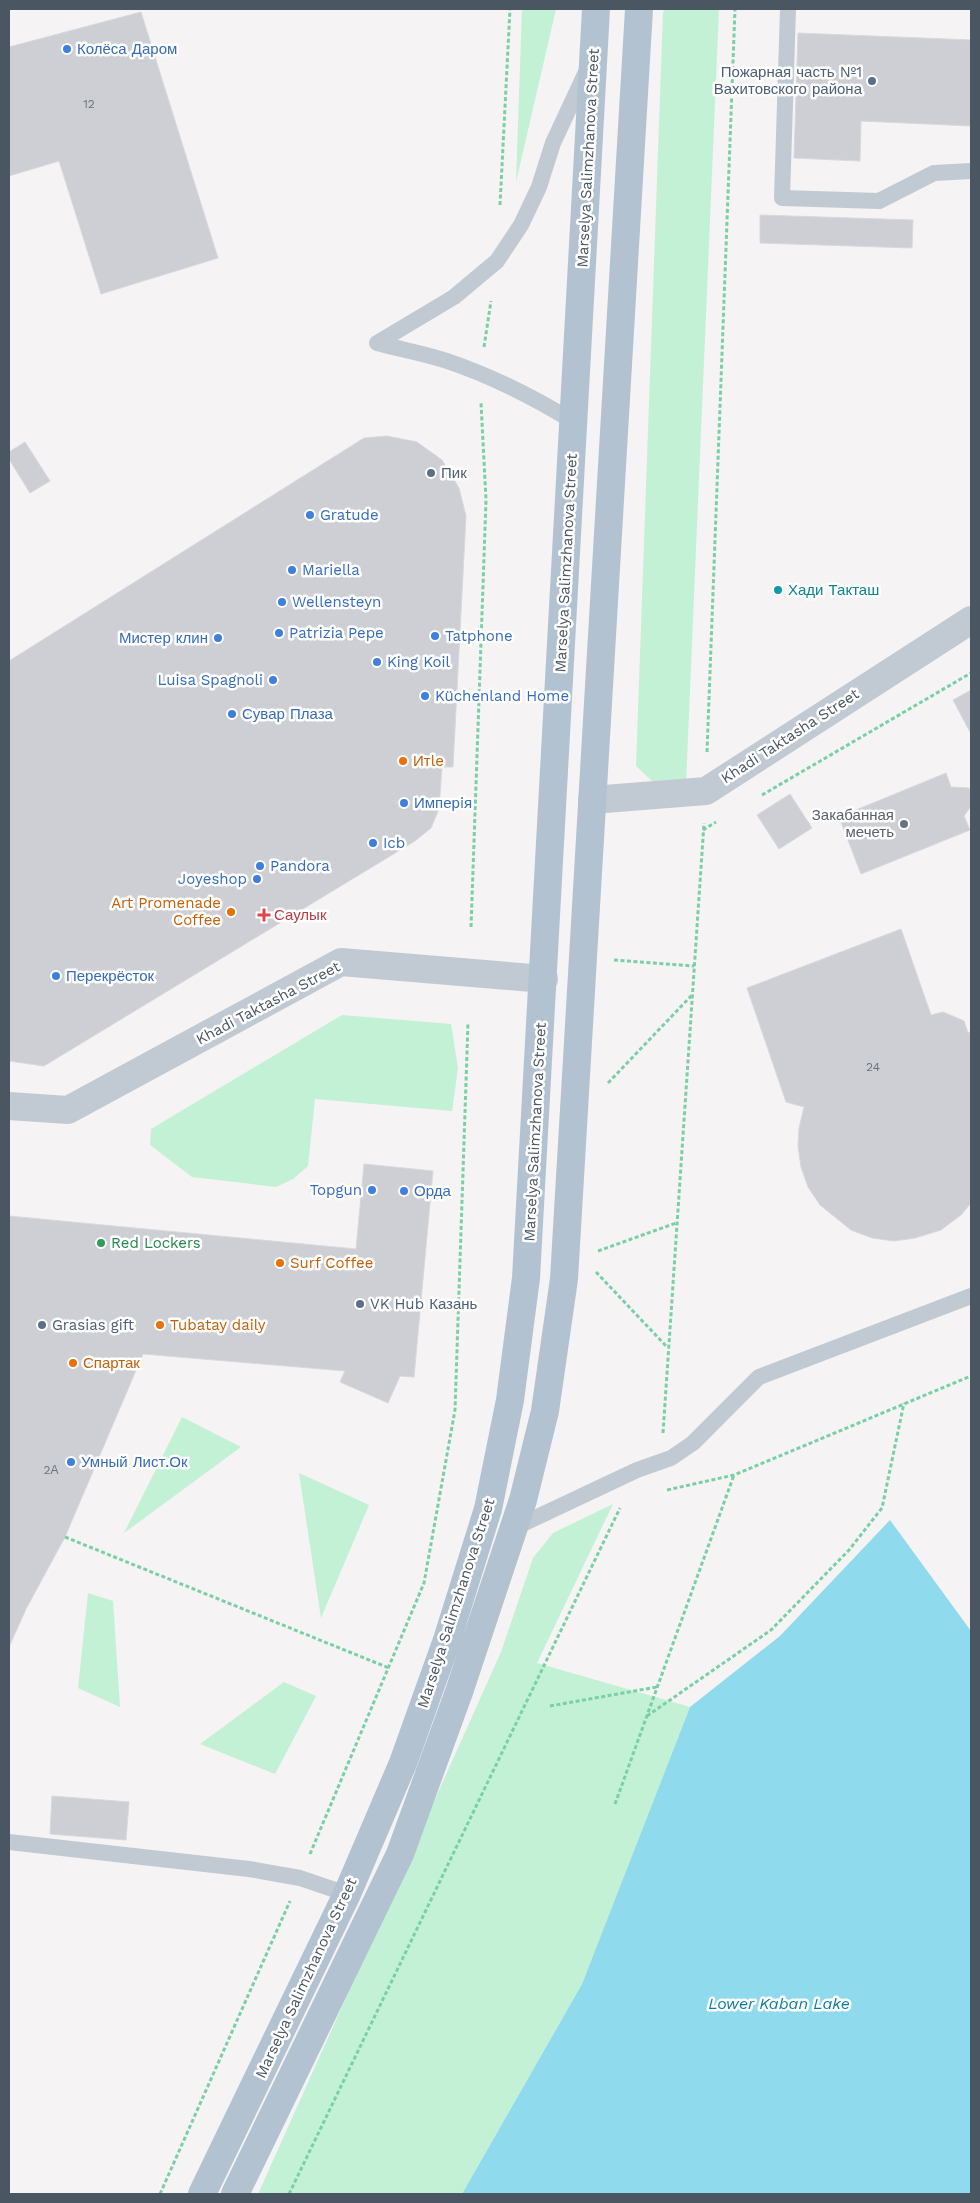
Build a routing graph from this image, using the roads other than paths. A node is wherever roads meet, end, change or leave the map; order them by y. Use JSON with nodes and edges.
{"nodes":[{"id":1,"x":596,"y":9,"type":"edge"},
{"id":2,"x":639,"y":9,"type":"edge"},
{"id":3,"x":788,"y":9,"type":"edge"},
{"id":4,"x":594,"y":54,"type":"junction"},
{"id":5,"x":971,"y":172,"type":"edge"},
{"id":6,"x":574,"y":422,"type":"junction"},
{"id":7,"x":971,"y":620,"type":"edge"},
{"id":8,"x":592,"y":800,"type":"junction"},
{"id":9,"x":544,"y":978,"type":"junction"},
{"id":10,"x":9,"y":1106,"type":"edge"},
{"id":11,"x":971,"y":1296,"type":"edge"},
{"id":12,"x":514,"y":1528,"type":"junction"},
{"id":13,"x":9,"y":1842,"type":"edge"},
{"id":14,"x":347,"y":1894,"type":"junction"},
{"id":15,"x":202,"y":2194,"type":"edge"},
{"id":16,"x":235,"y":2194,"type":"edge"}],
"edges":[{"from":1,"to":4,"type":"main road","name":"Marselya Salimzhanova Street"},
{"from":2,"to":8,"type":"main road"},
{"from":3,"to":5,"type":"lane"},
{"from":4,"to":6,"type":"main road","name":"Marselya Salimzhanova Street"},
{"from":4,"to":6,"type":"lane"},
{"from":6,"to":9,"type":"main road","name":"Marselya Salimzhanova Street"},
{"from":7,"to":8,"type":"street","name":"Khadi Taktasha Street"},
{"from":8,"to":12,"type":"main road"},
{"from":9,"to":10,"type":"street","name":"Khadi Taktasha Street"},
{"from":9,"to":14,"type":"main road","name":"Marselya Salimzhanova Street"},
{"from":11,"to":12,"type":"lane"},
{"from":12,"to":16,"type":"main road"},
{"from":13,"to":14,"type":"lane"},
{"from":14,"to":15,"type":"main road","name":"Marselya Salimzhanova Street"}]}
